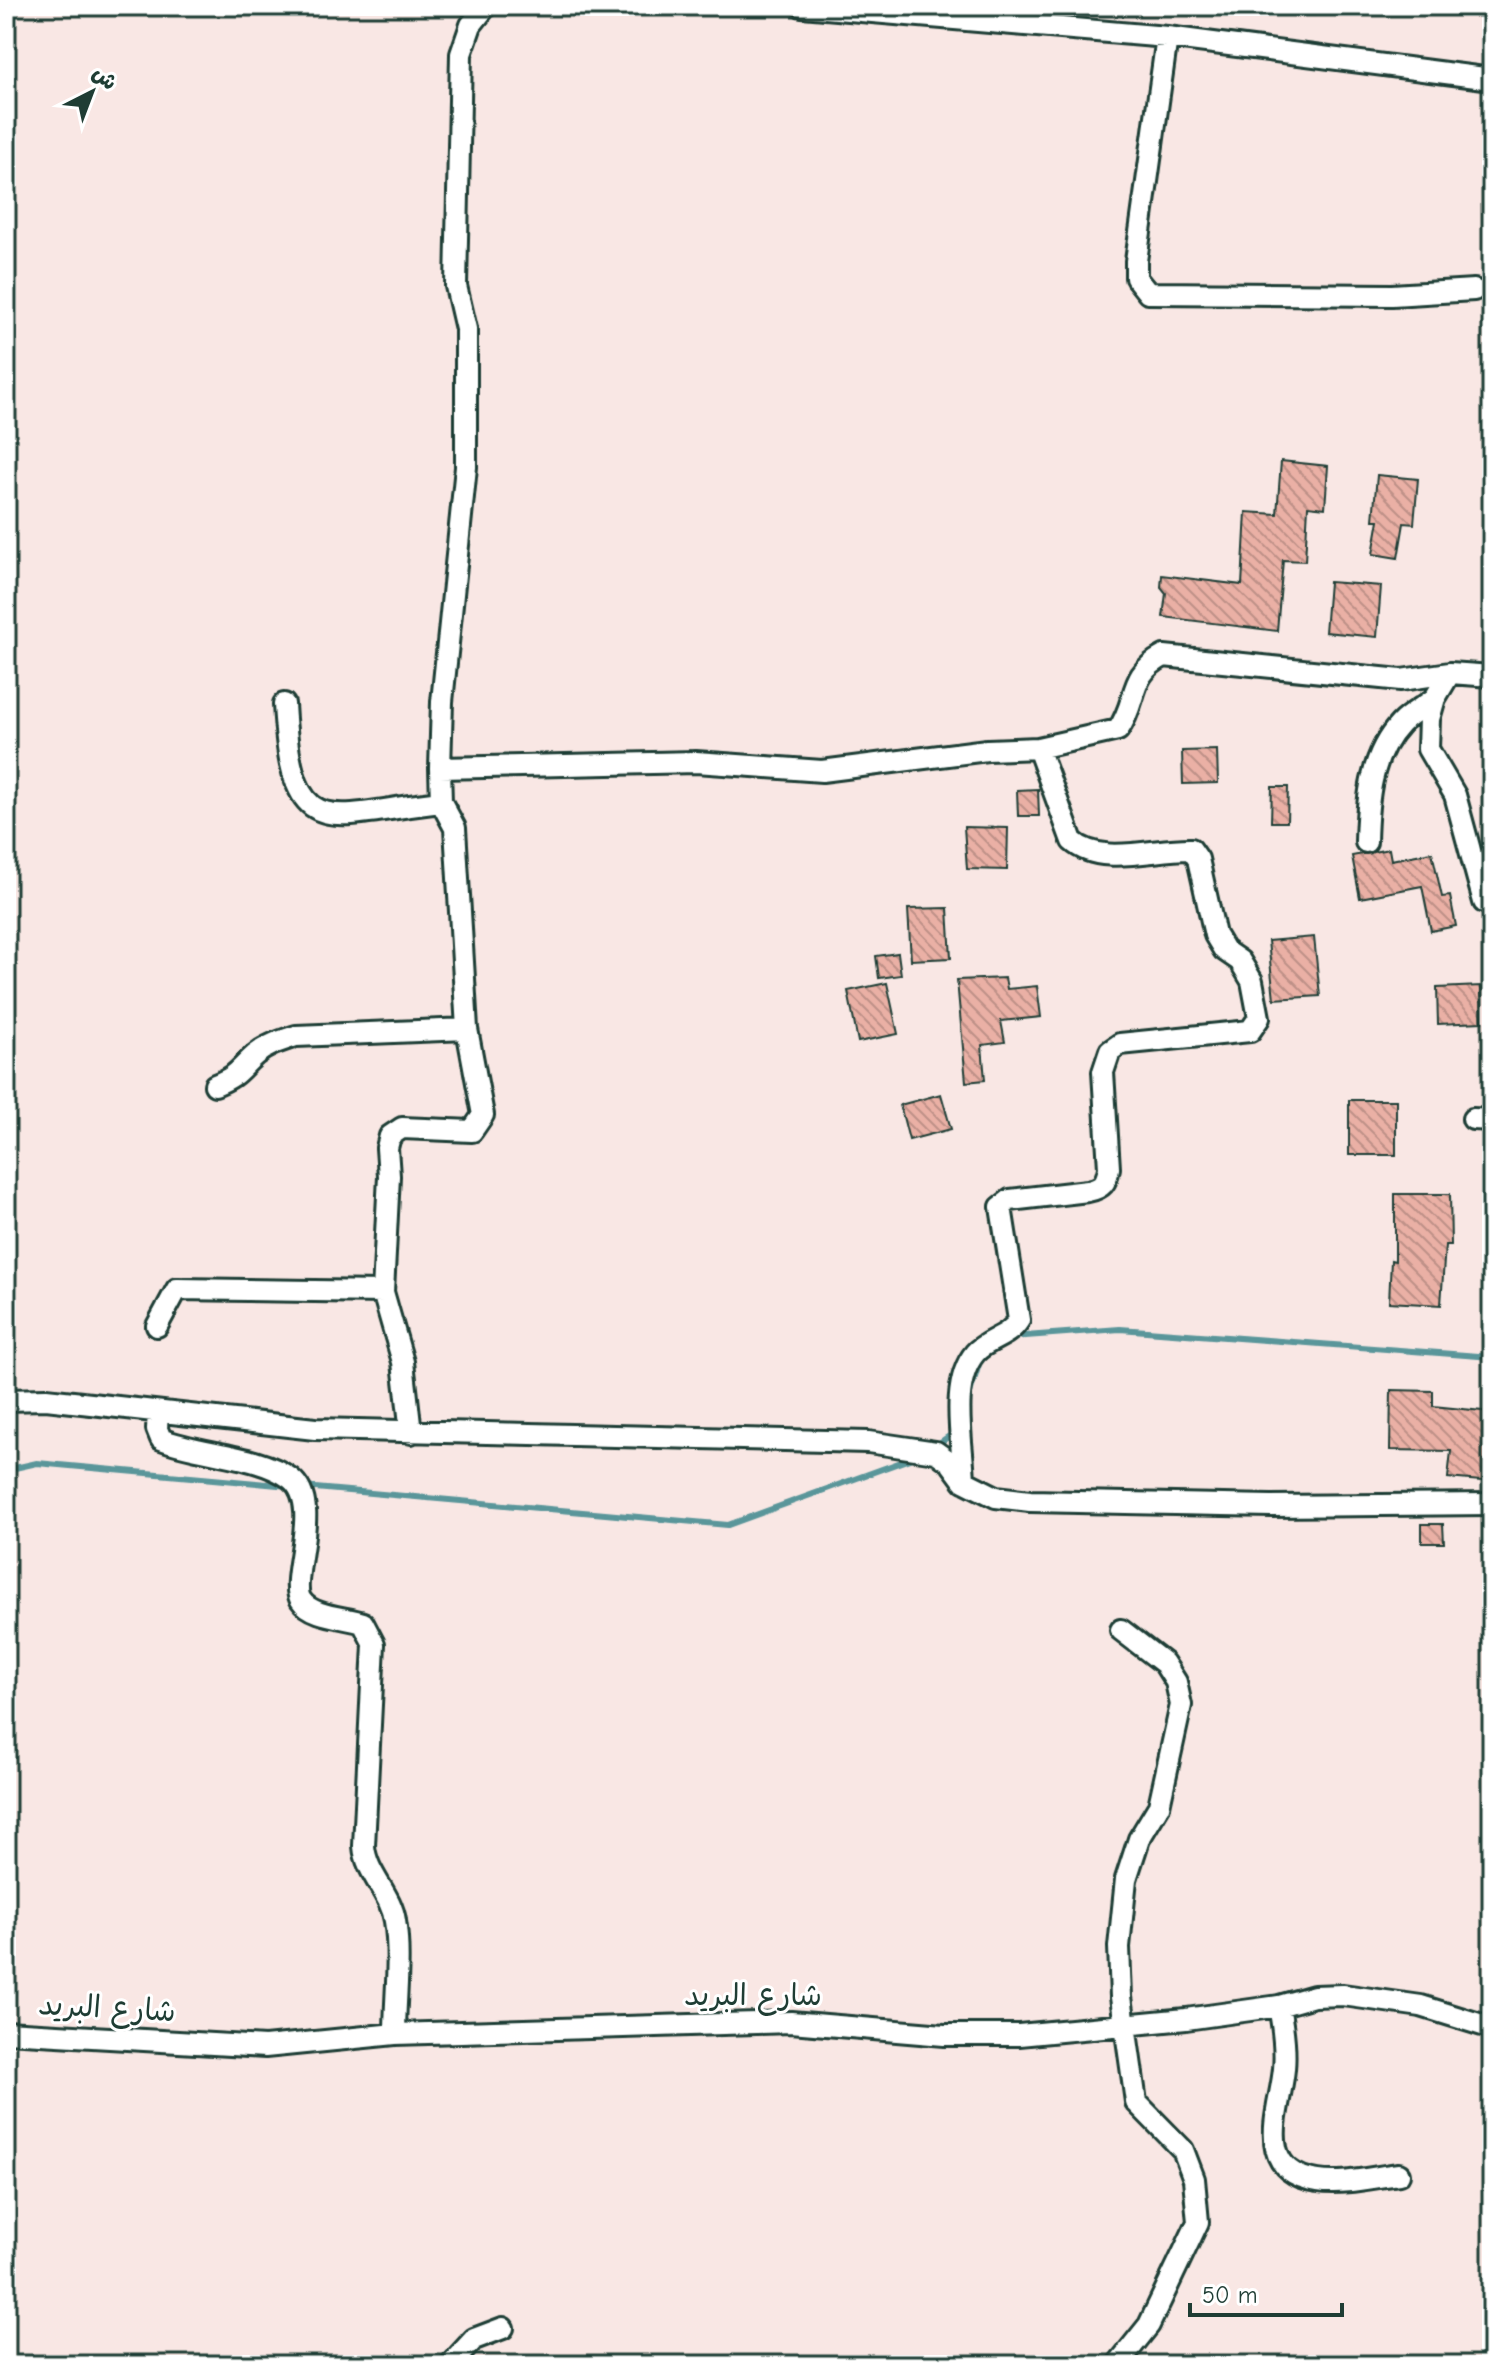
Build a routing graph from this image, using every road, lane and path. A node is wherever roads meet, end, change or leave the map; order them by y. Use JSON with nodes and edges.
{"nodes":[{"id":1,"x":486,"y":6,"type":"edge"},
{"id":2,"x":802,"y":6,"type":"edge"},
{"id":3,"x":1167,"y":37,"type":"junction"},
{"id":4,"x":1492,"y":79,"type":"edge"},
{"id":5,"x":1474,"y":290,"type":"dead end"},
{"id":6,"x":1450,"y":673,"type":"junction"},
{"id":7,"x":1492,"y":676,"type":"edge"},
{"id":8,"x":1435,"y":698,"type":"junction"},
{"id":9,"x":284,"y":704,"type":"dead end"},
{"id":10,"x":1038,"y":748,"type":"junction"},
{"id":11,"x":440,"y":768,"type":"junction"},
{"id":12,"x":441,"y":802,"type":"junction"},
{"id":13,"x":1366,"y":842,"type":"dead end"},
{"id":14,"x":1484,"y":902,"type":"dead end"},
{"id":15,"x":467,"y":1029,"type":"junction"},
{"id":16,"x":215,"y":1085,"type":"dead end"},
{"id":17,"x":383,"y":1292,"type":"junction"},
{"id":18,"x":157,"y":1326,"type":"dead end"},
{"id":19,"x":6,"y":1400,"type":"edge"},
{"id":20,"x":158,"y":1412,"type":"junction"},
{"id":21,"x":411,"y":1433,"type":"junction"},
{"id":22,"x":964,"y":1481,"type":"junction"},
{"id":23,"x":1492,"y":1504,"type":"edge"},
{"id":24,"x":1121,"y":1630,"type":"dead end"},
{"id":25,"x":1279,"y":2006,"type":"junction"},
{"id":26,"x":1125,"y":2023,"type":"junction"},
{"id":27,"x":1492,"y":2028,"type":"edge"},
{"id":28,"x":6,"y":2032,"type":"edge"},
{"id":29,"x":395,"y":2034,"type":"junction"},
{"id":30,"x":1399,"y":2174,"type":"dead end"},
{"id":31,"x":503,"y":2328,"type":"dead end"},
{"id":32,"x":450,"y":2365,"type":"edge"},
{"id":33,"x":1117,"y":2365,"type":"edge"}],
"edges":[{"from":1,"to":11,"type":"street"},
{"from":2,"to":3,"type":"street"},
{"from":3,"to":4,"type":"street"},
{"from":3,"to":5,"type":"street"},
{"from":6,"to":7,"type":"street"},
{"from":6,"to":8,"type":"street"},
{"from":6,"to":10,"type":"street"},
{"from":8,"to":13,"type":"street"},
{"from":8,"to":14,"type":"street"},
{"from":9,"to":12,"type":"street"},
{"from":10,"to":11,"type":"street"},
{"from":10,"to":22,"type":"street"},
{"from":11,"to":12,"type":"street"},
{"from":12,"to":15,"type":"street"},
{"from":15,"to":16,"type":"street"},
{"from":15,"to":17,"type":"street"},
{"from":17,"to":18,"type":"street"},
{"from":17,"to":21,"type":"street"},
{"from":19,"to":20,"type":"street"},
{"from":20,"to":21,"type":"street"},
{"from":20,"to":29,"type":"street"},
{"from":21,"to":22,"type":"street"},
{"from":22,"to":23,"type":"street"},
{"from":24,"to":26,"type":"street"},
{"from":25,"to":26,"type":"street","name":"شارع البريد"},
{"from":25,"to":27,"type":"street","name":"شارع البريد"},
{"from":25,"to":30,"type":"street"},
{"from":26,"to":29,"type":"street","name":"شارع البريد"},
{"from":26,"to":33,"type":"street"},
{"from":28,"to":29,"type":"street","name":"شارع البريد"},
{"from":31,"to":32,"type":"street"}]}
